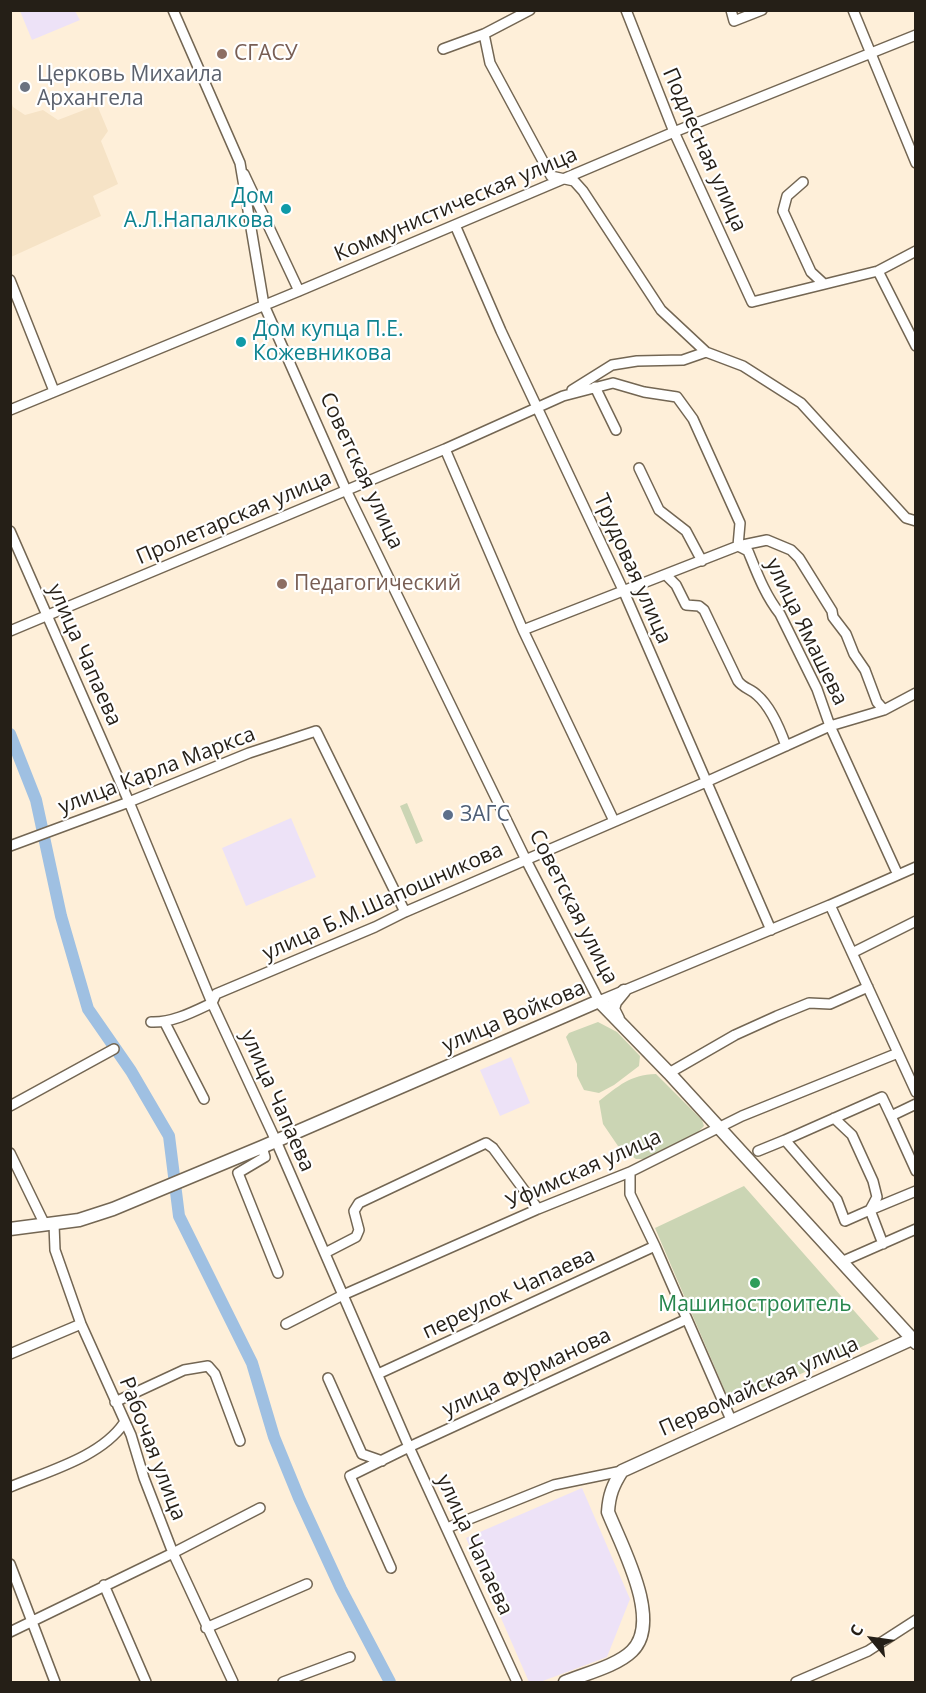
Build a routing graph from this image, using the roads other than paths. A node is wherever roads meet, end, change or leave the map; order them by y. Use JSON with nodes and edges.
{"nodes":[{"id":1,"x":173,"y":10,"type":"edge"},
{"id":2,"x":530,"y":10,"type":"edge"},
{"id":3,"x":626,"y":10,"type":"edge"},
{"id":4,"x":731,"y":10,"type":"edge"},
{"id":5,"x":762,"y":10,"type":"edge"},
{"id":6,"x":854,"y":10,"type":"edge"},
{"id":7,"x":484,"y":34,"type":"junction"},
{"id":8,"x":915,"y":35,"type":"edge"},
{"id":9,"x":443,"y":49,"type":"dead end"},
{"id":10,"x":871,"y":54,"type":"junction"},
{"id":11,"x":674,"y":132,"type":"junction"},
{"id":12,"x":240,"y":163,"type":"junction"},
{"id":13,"x":915,"y":163,"type":"edge"},
{"id":14,"x":562,"y":179,"type":"junction"},
{"id":15,"x":803,"y":182,"type":"dead end"},
{"id":16,"x":455,"y":225,"type":"junction"},
{"id":17,"x":915,"y":251,"type":"edge"},
{"id":18,"x":878,"y":271,"type":"junction"},
{"id":19,"x":10,"y":280,"type":"edge"},
{"id":20,"x":824,"y":284,"type":"junction"},
{"id":21,"x":299,"y":291,"type":"junction"},
{"id":22,"x":264,"y":305,"type":"junction"},
{"id":23,"x":915,"y":346,"type":"edge"},
{"id":24,"x":706,"y":352,"type":"junction"},
{"id":25,"x":595,"y":387,"type":"junction"},
{"id":26,"x":54,"y":391,"type":"junction"},
{"id":27,"x":563,"y":396,"type":"junction"},
{"id":28,"x":538,"y":407,"type":"junction"},
{"id":29,"x":10,"y":410,"type":"edge"},
{"id":30,"x":616,"y":430,"type":"dead end"},
{"id":31,"x":445,"y":448,"type":"junction"},
{"id":32,"x":639,"y":468,"type":"dead end"},
{"id":33,"x":346,"y":490,"type":"junction"},
{"id":34,"x":915,"y":521,"type":"edge"},
{"id":35,"x":10,"y":531,"type":"edge"},
{"id":36,"x":738,"y":546,"type":"junction"},
{"id":37,"x":702,"y":561,"type":"junction"},
{"id":38,"x":666,"y":575,"type":"junction"},
{"id":39,"x":624,"y":592,"type":"junction"},
{"id":40,"x":48,"y":616,"type":"junction"},
{"id":41,"x":14,"y":630,"type":"edge"},
{"id":42,"x":523,"y":630,"type":"junction"},
{"id":43,"x":915,"y":693,"type":"edge"},
{"id":44,"x":884,"y":710,"type":"junction"},
{"id":45,"x":830,"y":726,"type":"junction"},
{"id":46,"x":786,"y":746,"type":"junction"},
{"id":47,"x":706,"y":782,"type":"junction"},
{"id":48,"x":129,"y":802,"type":"junction"},
{"id":49,"x":614,"y":822,"type":"junction"},
{"id":50,"x":15,"y":844,"type":"edge"},
{"id":51,"x":526,"y":860,"type":"junction"},
{"id":52,"x":915,"y":867,"type":"edge"},
{"id":53,"x":897,"y":875,"type":"junction"},
{"id":54,"x":830,"y":905,"type":"junction"},
{"id":55,"x":405,"y":912,"type":"junction"},
{"id":56,"x":915,"y":921,"type":"edge"},
{"id":57,"x":771,"y":930,"type":"junction"},
{"id":58,"x":852,"y":952,"type":"junction"},
{"id":59,"x":867,"y":987,"type":"junction"},
{"id":60,"x":624,"y":991,"type":"junction"},
{"id":61,"x":599,"y":1001,"type":"junction"},
{"id":62,"x":212,"y":1003,"type":"junction"},
{"id":63,"x":573,"y":1013,"type":"junction"},
{"id":64,"x":151,"y":1022,"type":"dead end"},
{"id":65,"x":620,"y":1022,"type":"junction"},
{"id":66,"x":165,"y":1023,"type":"junction"},
{"id":67,"x":114,"y":1049,"type":"dead end"},
{"id":68,"x":898,"y":1053,"type":"junction"},
{"id":69,"x":669,"y":1073,"type":"junction"},
{"id":70,"x":915,"y":1092,"type":"edge"},
{"id":71,"x":204,"y":1099,"type":"dead end"},
{"id":72,"x":915,"y":1104,"type":"edge"},
{"id":73,"x":10,"y":1106,"type":"edge"},
{"id":74,"x":891,"y":1116,"type":"junction"},
{"id":75,"x":834,"y":1118,"type":"junction"},
{"id":76,"x":717,"y":1127,"type":"junction"},
{"id":77,"x":785,"y":1140,"type":"junction"},
{"id":78,"x":276,"y":1141,"type":"junction"},
{"id":79,"x":262,"y":1147,"type":"junction"},
{"id":80,"x":758,"y":1151,"type":"dead end"},
{"id":81,"x":10,"y":1153,"type":"edge"},
{"id":82,"x":915,"y":1171,"type":"edge"},
{"id":83,"x":630,"y":1172,"type":"junction"},
{"id":84,"x":915,"y":1191,"type":"edge"},
{"id":85,"x":538,"y":1209,"type":"junction"},
{"id":86,"x":870,"y":1210,"type":"junction"},
{"id":87,"x":50,"y":1224,"type":"junction"},
{"id":88,"x":10,"y":1229,"type":"edge"},
{"id":89,"x":915,"y":1229,"type":"edge"},
{"id":90,"x":882,"y":1244,"type":"junction"},
{"id":91,"x":655,"y":1246,"type":"junction"},
{"id":92,"x":325,"y":1253,"type":"junction"},
{"id":93,"x":841,"y":1262,"type":"junction"},
{"id":94,"x":278,"y":1272,"type":"dead end"},
{"id":95,"x":343,"y":1295,"type":"junction"},
{"id":96,"x":687,"y":1319,"type":"junction"},
{"id":97,"x":81,"y":1324,"type":"junction"},
{"id":98,"x":286,"y":1324,"type":"dead end"},
{"id":99,"x":914,"y":1341,"type":"edge"},
{"id":100,"x":10,"y":1354,"type":"edge"},
{"id":101,"x":378,"y":1374,"type":"junction"},
{"id":102,"x":327,"y":1378,"type":"dead end"},
{"id":103,"x":115,"y":1402,"type":"junction"},
{"id":104,"x":732,"y":1422,"type":"junction"},
{"id":105,"x":124,"y":1423,"type":"junction"},
{"id":106,"x":240,"y":1441,"type":"dead end"},
{"id":107,"x":409,"y":1447,"type":"junction"},
{"id":108,"x":382,"y":1461,"type":"junction"},
{"id":109,"x":622,"y":1471,"type":"junction"},
{"id":110,"x":10,"y":1487,"type":"edge"},
{"id":111,"x":260,"y":1508,"type":"dead end"},
{"id":112,"x":447,"y":1528,"type":"junction"},
{"id":113,"x":173,"y":1553,"type":"junction"},
{"id":114,"x":10,"y":1564,"type":"edge"},
{"id":115,"x":391,"y":1569,"type":"dead end"},
{"id":116,"x":307,"y":1584,"type":"dead end"},
{"id":117,"x":104,"y":1585,"type":"junction"},
{"id":118,"x":915,"y":1620,"type":"edge"},
{"id":119,"x":33,"y":1621,"type":"junction"},
{"id":120,"x":207,"y":1628,"type":"junction"},
{"id":121,"x":10,"y":1632,"type":"edge"},
{"id":122,"x":350,"y":1657,"type":"dead end"},
{"id":123,"x":55,"y":1683,"type":"edge"},
{"id":124,"x":146,"y":1683,"type":"edge"},
{"id":125,"x":233,"y":1683,"type":"edge"},
{"id":126,"x":283,"y":1683,"type":"edge"},
{"id":127,"x":517,"y":1683,"type":"edge"},
{"id":128,"x":565,"y":1683,"type":"edge"},
{"id":129,"x":796,"y":1683,"type":"edge"}],
"edges":[{"from":1,"to":12,"type":"street","name":"Советская улица"},
{"from":2,"to":7,"type":"street"},
{"from":3,"to":11,"type":"street","name":"Подлесная улица"},
{"from":4,"to":5,"type":"street"},
{"from":6,"to":10,"type":"street"},
{"from":7,"to":9,"type":"street"},
{"from":7,"to":14,"type":"street"},
{"from":8,"to":10,"type":"street","name":"Коммунистическая улица"},
{"from":10,"to":11,"type":"street","name":"Коммунистическая улица"},
{"from":10,"to":13,"type":"street"},
{"from":11,"to":14,"type":"street","name":"Коммунистическая улица"},
{"from":11,"to":20,"type":"street","name":"Подлесная улица"},
{"from":12,"to":21,"type":"street"},
{"from":12,"to":22,"type":"street","name":"Советская улица"},
{"from":14,"to":16,"type":"street","name":"Коммунистическая улица"},
{"from":14,"to":24,"type":"street"},
{"from":15,"to":20,"type":"street"},
{"from":16,"to":21,"type":"street","name":"Коммунистическая улица"},
{"from":16,"to":28,"type":"street","name":"Трудовая улица"},
{"from":17,"to":18,"type":"street"},
{"from":18,"to":20,"type":"street"},
{"from":18,"to":23,"type":"street"},
{"from":19,"to":26,"type":"street"},
{"from":21,"to":22,"type":"street","name":"Коммунистическая улица"},
{"from":22,"to":26,"type":"street","name":"Коммунистическая улица"},
{"from":22,"to":33,"type":"street","name":"Советская улица"},
{"from":24,"to":27,"type":"street"},
{"from":24,"to":34,"type":"street"},
{"from":25,"to":27,"type":"street","name":"улица Ямашева"},
{"from":25,"to":30,"type":"street"},
{"from":25,"to":36,"type":"street","name":"улица Ямашева"},
{"from":26,"to":29,"type":"street","name":"Коммунистическая улица"},
{"from":27,"to":28,"type":"street","name":"улица Ямашева"},
{"from":28,"to":31,"type":"street","name":"Пролетарская улица"},
{"from":28,"to":39,"type":"street","name":"Трудовая улица"},
{"from":31,"to":33,"type":"street","name":"Пролетарская улица"},
{"from":31,"to":42,"type":"street"},
{"from":32,"to":37,"type":"street"},
{"from":33,"to":40,"type":"street","name":"Пролетарская улица"},
{"from":33,"to":51,"type":"street","name":"Советская улица"},
{"from":35,"to":40,"type":"street","name":"улица Чапаева"},
{"from":36,"to":37,"type":"street"},
{"from":36,"to":44,"type":"street","name":"улица Ямашева"},
{"from":36,"to":45,"type":"street","name":"улица Ямашева"},
{"from":37,"to":38,"type":"street"},
{"from":38,"to":39,"type":"street"},
{"from":38,"to":46,"type":"street"},
{"from":39,"to":42,"type":"street"},
{"from":39,"to":47,"type":"street","name":"Трудовая улица"},
{"from":40,"to":41,"type":"street","name":"Пролетарская улица"},
{"from":40,"to":48,"type":"street","name":"улица Чапаева"},
{"from":42,"to":49,"type":"street"},
{"from":43,"to":44,"type":"street","name":"улица Б.М.Шапошникова"},
{"from":44,"to":45,"type":"street","name":"улица Б.М.Шапошникова"},
{"from":45,"to":46,"type":"street","name":"улица Б.М.Шапошникова"},
{"from":45,"to":53,"type":"street","name":"улица Ямашева"},
{"from":46,"to":47,"type":"street","name":"улица Б.М.Шапошникова"},
{"from":47,"to":49,"type":"street","name":"улица Б.М.Шапошникова"},
{"from":47,"to":57,"type":"street","name":"Трудовая улица"},
{"from":48,"to":50,"type":"street","name":"улица Карла Маркса"},
{"from":48,"to":55,"type":"street","name":"улица Карла Маркса"},
{"from":48,"to":62,"type":"street","name":"улица Чапаева"},
{"from":49,"to":51,"type":"street","name":"улица Б.М.Шапошникова"},
{"from":51,"to":55,"type":"street","name":"улица Б.М.Шапошникова"},
{"from":51,"to":61,"type":"street","name":"Советская улица"},
{"from":52,"to":53,"type":"street","name":"улица Войкова"},
{"from":53,"to":54,"type":"street","name":"улица Войкова"},
{"from":54,"to":57,"type":"street","name":"улица Войкова"},
{"from":54,"to":58,"type":"street"},
{"from":55,"to":62,"type":"street","name":"улица Б.М.Шапошникова"},
{"from":56,"to":58,"type":"street"},
{"from":57,"to":60,"type":"street","name":"улица Войкова"},
{"from":58,"to":59,"type":"street"},
{"from":59,"to":68,"type":"street"},
{"from":59,"to":69,"type":"street"},
{"from":60,"to":61,"type":"street","name":"улица Войкова"},
{"from":60,"to":65,"type":"main road"},
{"from":61,"to":63,"type":"main road","name":"улица Войкова"},
{"from":61,"to":65,"type":"main road","name":"Советская улица"},
{"from":62,"to":66,"type":"street","name":"улица Б.М.Шапошникова"},
{"from":62,"to":78,"type":"street","name":"улица Чапаева"},
{"from":63,"to":65,"type":"main road"},
{"from":63,"to":78,"type":"main road","name":"улица Войкова"},
{"from":64,"to":66,"type":"street","name":"улица Б.М.Шапошникова"},
{"from":65,"to":69,"type":"main road","name":"Советская улица"},
{"from":66,"to":71,"type":"street"},
{"from":67,"to":73,"type":"street"},
{"from":68,"to":70,"type":"street"},
{"from":68,"to":76,"type":"street","name":"Уфимская улица"},
{"from":69,"to":76,"type":"main road","name":"Советская улица"},
{"from":72,"to":74,"type":"street"},
{"from":74,"to":75,"type":"street"},
{"from":74,"to":82,"type":"street"},
{"from":75,"to":77,"type":"street"},
{"from":75,"to":86,"type":"street"},
{"from":76,"to":83,"type":"street","name":"Уфимская улица"},
{"from":76,"to":93,"type":"main road","name":"Советская улица"},
{"from":77,"to":80,"type":"street"},
{"from":77,"to":86,"type":"street"},
{"from":78,"to":79,"type":"main road","name":"улица Войкова"},
{"from":78,"to":92,"type":"street","name":"улица Чапаева"},
{"from":79,"to":87,"type":"main road","name":"улица Войкова"},
{"from":79,"to":94,"type":"street"},
{"from":81,"to":87,"type":"street","name":"Рабочая улица"},
{"from":83,"to":85,"type":"street","name":"Уфимская улица"},
{"from":83,"to":91,"type":"street"},
{"from":84,"to":86,"type":"street"},
{"from":85,"to":92,"type":"street"},
{"from":85,"to":95,"type":"street","name":"Уфимская улица"},
{"from":86,"to":90,"type":"street"},
{"from":87,"to":88,"type":"main road","name":"улица Войкова"},
{"from":87,"to":97,"type":"street","name":"Рабочая улица"},
{"from":89,"to":90,"type":"street"},
{"from":90,"to":93,"type":"street"},
{"from":91,"to":96,"type":"street"},
{"from":91,"to":101,"type":"street","name":"переулок Чапаева"},
{"from":92,"to":95,"type":"street","name":"улица Чапаева"},
{"from":93,"to":99,"type":"main road","name":"Советская улица"},
{"from":95,"to":98,"type":"street","name":"Уфимская улица"},
{"from":95,"to":101,"type":"street","name":"улица Чапаева"},
{"from":96,"to":104,"type":"street"},
{"from":96,"to":107,"type":"street","name":"улица Фурманова"},
{"from":97,"to":100,"type":"street"},
{"from":97,"to":103,"type":"street","name":"Рабочая улица"},
{"from":99,"to":104,"type":"main road","name":"Первомайская улица"},
{"from":101,"to":107,"type":"street","name":"улица Чапаева"},
{"from":102,"to":108,"type":"street"},
{"from":103,"to":105,"type":"street","name":"Рабочая улица"},
{"from":103,"to":106,"type":"street"},
{"from":104,"to":109,"type":"main road","name":"Первомайская улица"},
{"from":105,"to":110,"type":"street"},
{"from":105,"to":113,"type":"street","name":"Рабочая улица"},
{"from":107,"to":108,"type":"street","name":"улица Фурманова"},
{"from":107,"to":112,"type":"street","name":"улица Чапаева"},
{"from":108,"to":115,"type":"street","name":"улица Фурманова"},
{"from":109,"to":112,"type":"street","name":"Первомайская улица"},
{"from":109,"to":128,"type":"main road"},
{"from":111,"to":113,"type":"street"},
{"from":112,"to":127,"type":"street","name":"улица Чапаева"},
{"from":113,"to":117,"type":"street"},
{"from":113,"to":120,"type":"street","name":"Рабочая улица"},
{"from":114,"to":119,"type":"street"},
{"from":116,"to":120,"type":"street"},
{"from":117,"to":119,"type":"street"},
{"from":117,"to":124,"type":"street"},
{"from":118,"to":129,"type":"street"},
{"from":119,"to":121,"type":"street"},
{"from":119,"to":123,"type":"street"},
{"from":120,"to":125,"type":"street","name":"Рабочая улица"},
{"from":122,"to":126,"type":"street"}]}
